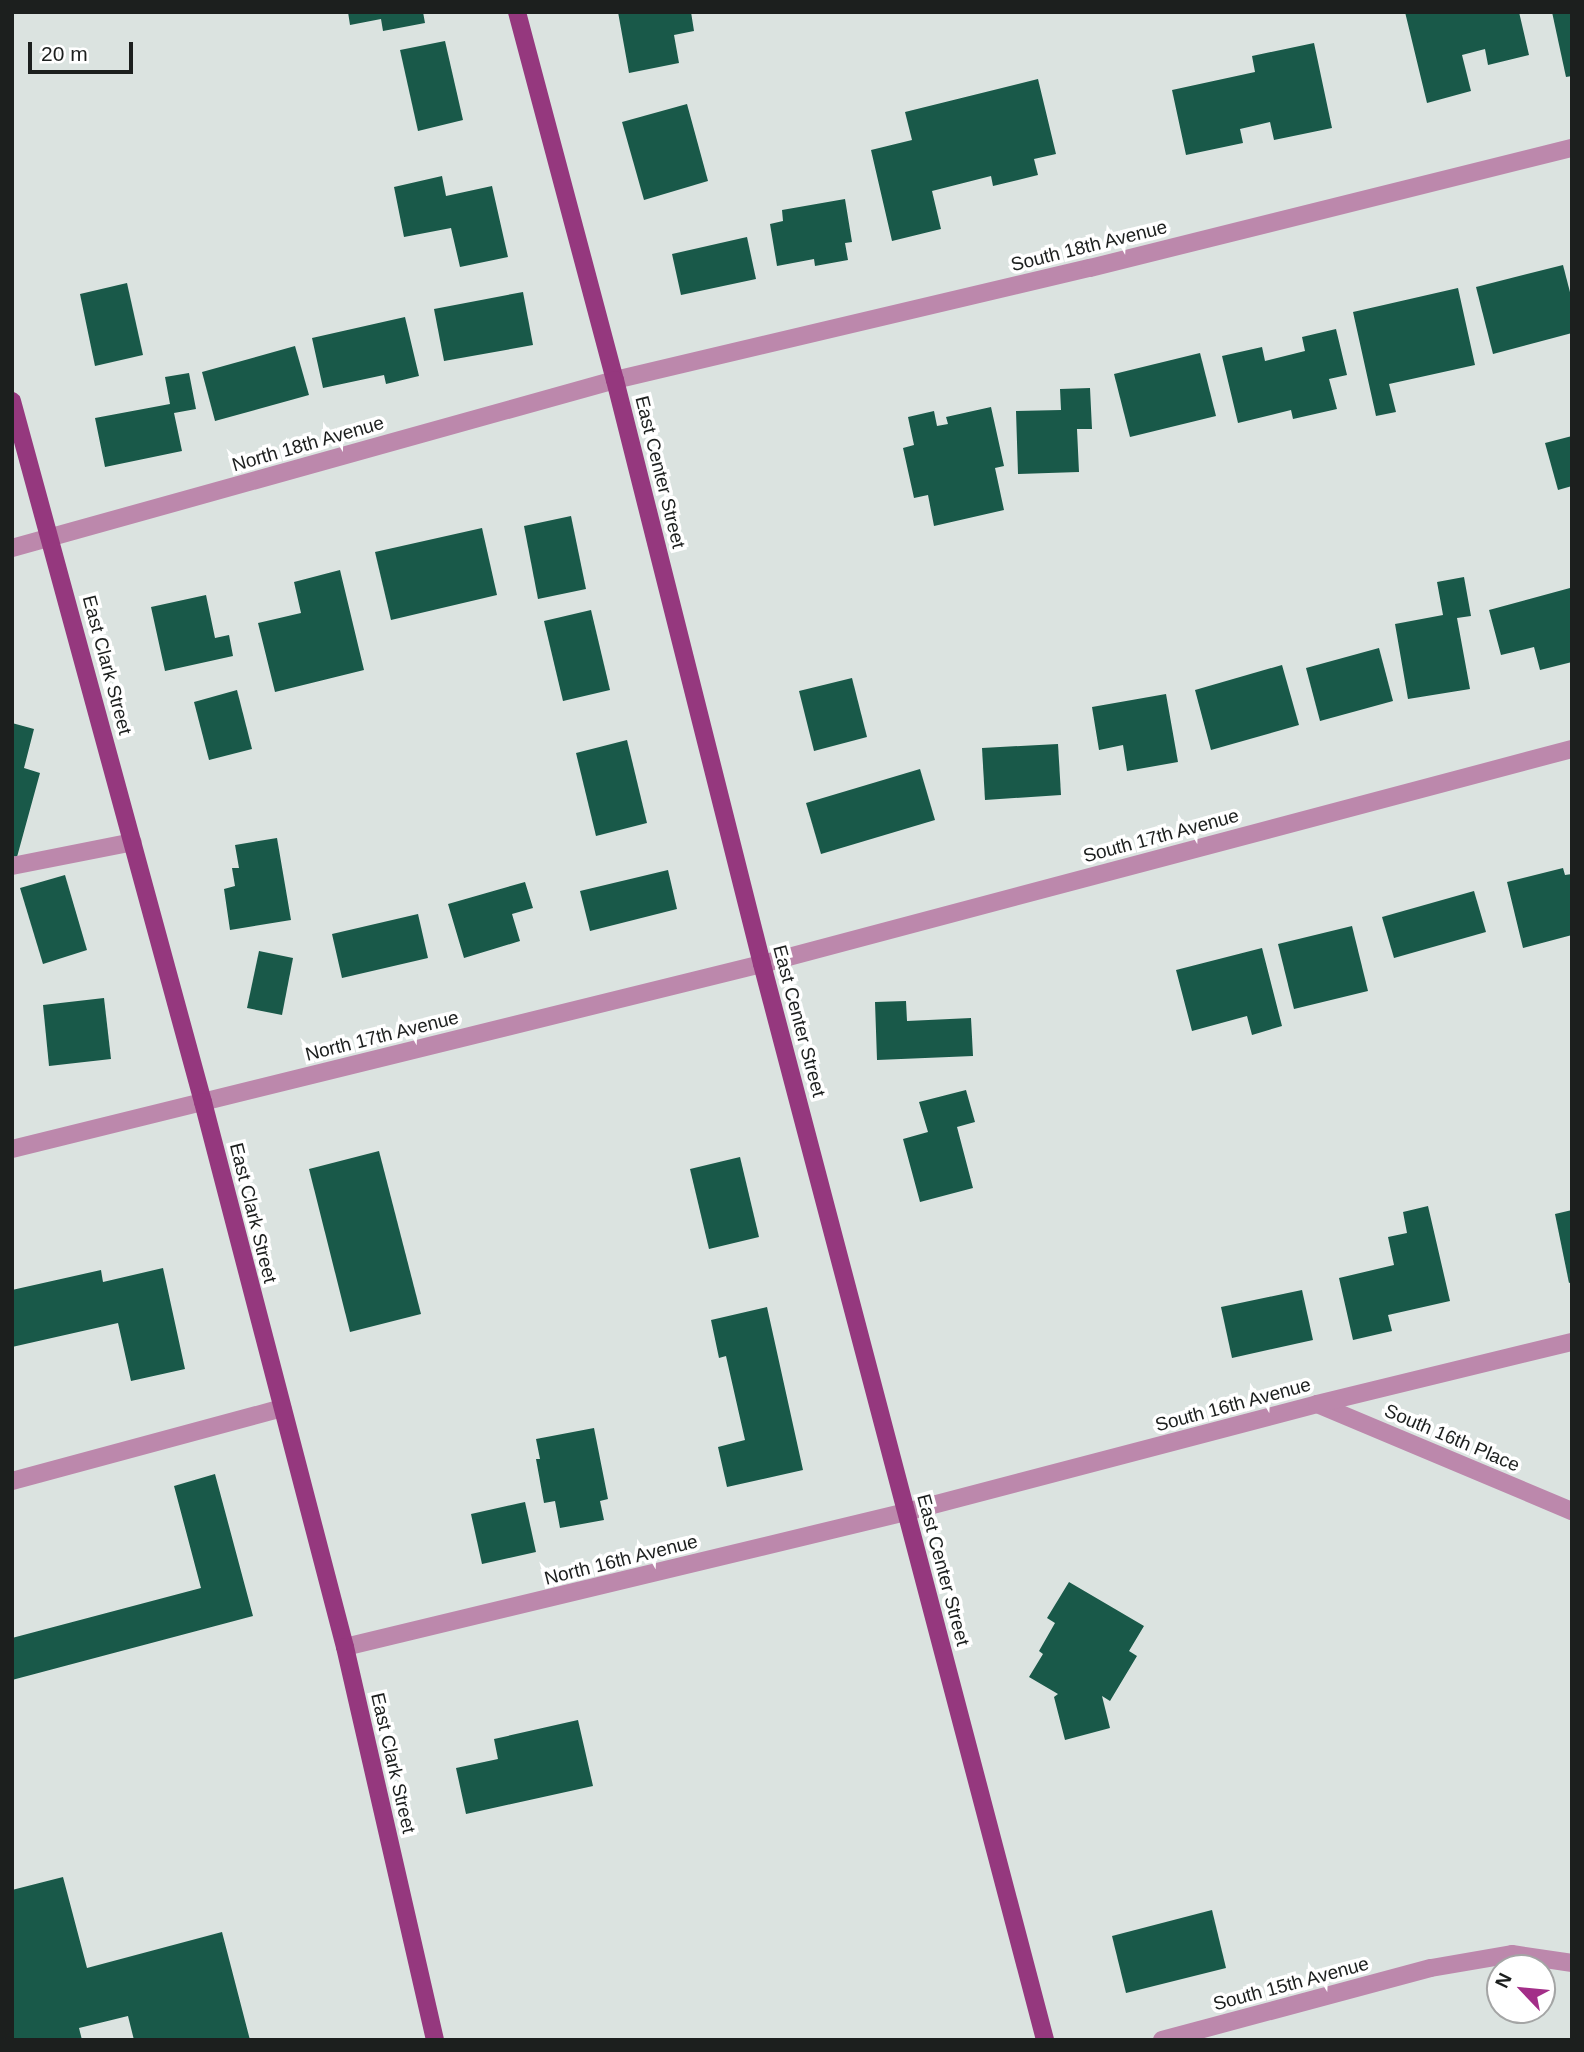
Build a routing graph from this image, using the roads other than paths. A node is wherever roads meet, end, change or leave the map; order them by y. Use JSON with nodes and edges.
{"nodes":[{"id":1,"x":517,"y":12,"type":"edge"},
{"id":2,"x":1572,"y":148,"type":"edge"},
{"id":3,"x":615,"y":380,"type":"junction"},
{"id":4,"x":12,"y":401,"type":"edge"},
{"id":5,"x":51,"y":537,"type":"junction"},
{"id":6,"x":12,"y":548,"type":"edge"},
{"id":7,"x":1572,"y":749,"type":"edge"},
{"id":8,"x":133,"y":842,"type":"junction"},
{"id":9,"x":12,"y":866,"type":"edge"},
{"id":10,"x":762,"y":964,"type":"junction"},
{"id":11,"x":203,"y":1102,"type":"junction"},
{"id":12,"x":12,"y":1149,"type":"edge"},
{"id":13,"x":1572,"y":1342,"type":"edge"},
{"id":14,"x":1317,"y":1404,"type":"junction"},
{"id":15,"x":282,"y":1408,"type":"junction"},
{"id":16,"x":12,"y":1481,"type":"edge"},
{"id":17,"x":1572,"y":1511,"type":"edge"},
{"id":18,"x":906,"y":1513,"type":"junction"},
{"id":19,"x":345,"y":1647,"type":"junction"},
{"id":20,"x":1572,"y":1963,"type":"edge"},
{"id":21,"x":435,"y":2040,"type":"edge"},
{"id":22,"x":1045,"y":2040,"type":"edge"},
{"id":23,"x":1162,"y":2040,"type":"edge"}],
"edges":[{"from":1,"to":3,"type":"main road","name":"East Center Street"},
{"from":2,"to":3,"type":"street","name":"South 18th Avenue"},
{"from":3,"to":5,"type":"street","name":"North 18th Avenue"},
{"from":3,"to":10,"type":"main road","name":"East Center Street"},
{"from":4,"to":5,"type":"main road","name":"East Clark Street"},
{"from":5,"to":6,"type":"street","name":"North 18th Avenue"},
{"from":5,"to":8,"type":"main road","name":"East Clark Street"},
{"from":7,"to":10,"type":"street","name":"South 17th Avenue"},
{"from":8,"to":9,"type":"street"},
{"from":8,"to":11,"type":"main road","name":"East Clark Street"},
{"from":10,"to":11,"type":"street","name":"North 17th Avenue"},
{"from":10,"to":18,"type":"main road","name":"East Center Street"},
{"from":11,"to":12,"type":"street","name":"North 17th Avenue"},
{"from":11,"to":15,"type":"main road","name":"East Clark Street"},
{"from":13,"to":14,"type":"street","name":"South 16th Avenue"},
{"from":14,"to":17,"type":"street","name":"South 16th Place"},
{"from":14,"to":18,"type":"street","name":"South 16th Avenue"},
{"from":15,"to":16,"type":"street"},
{"from":15,"to":19,"type":"main road","name":"East Clark Street"},
{"from":18,"to":19,"type":"street","name":"North 16th Avenue"},
{"from":18,"to":22,"type":"main road","name":"East Center Street"},
{"from":19,"to":21,"type":"main road","name":"East Clark Street"},
{"from":20,"to":23,"type":"street","name":"South 15th Avenue"}]}
